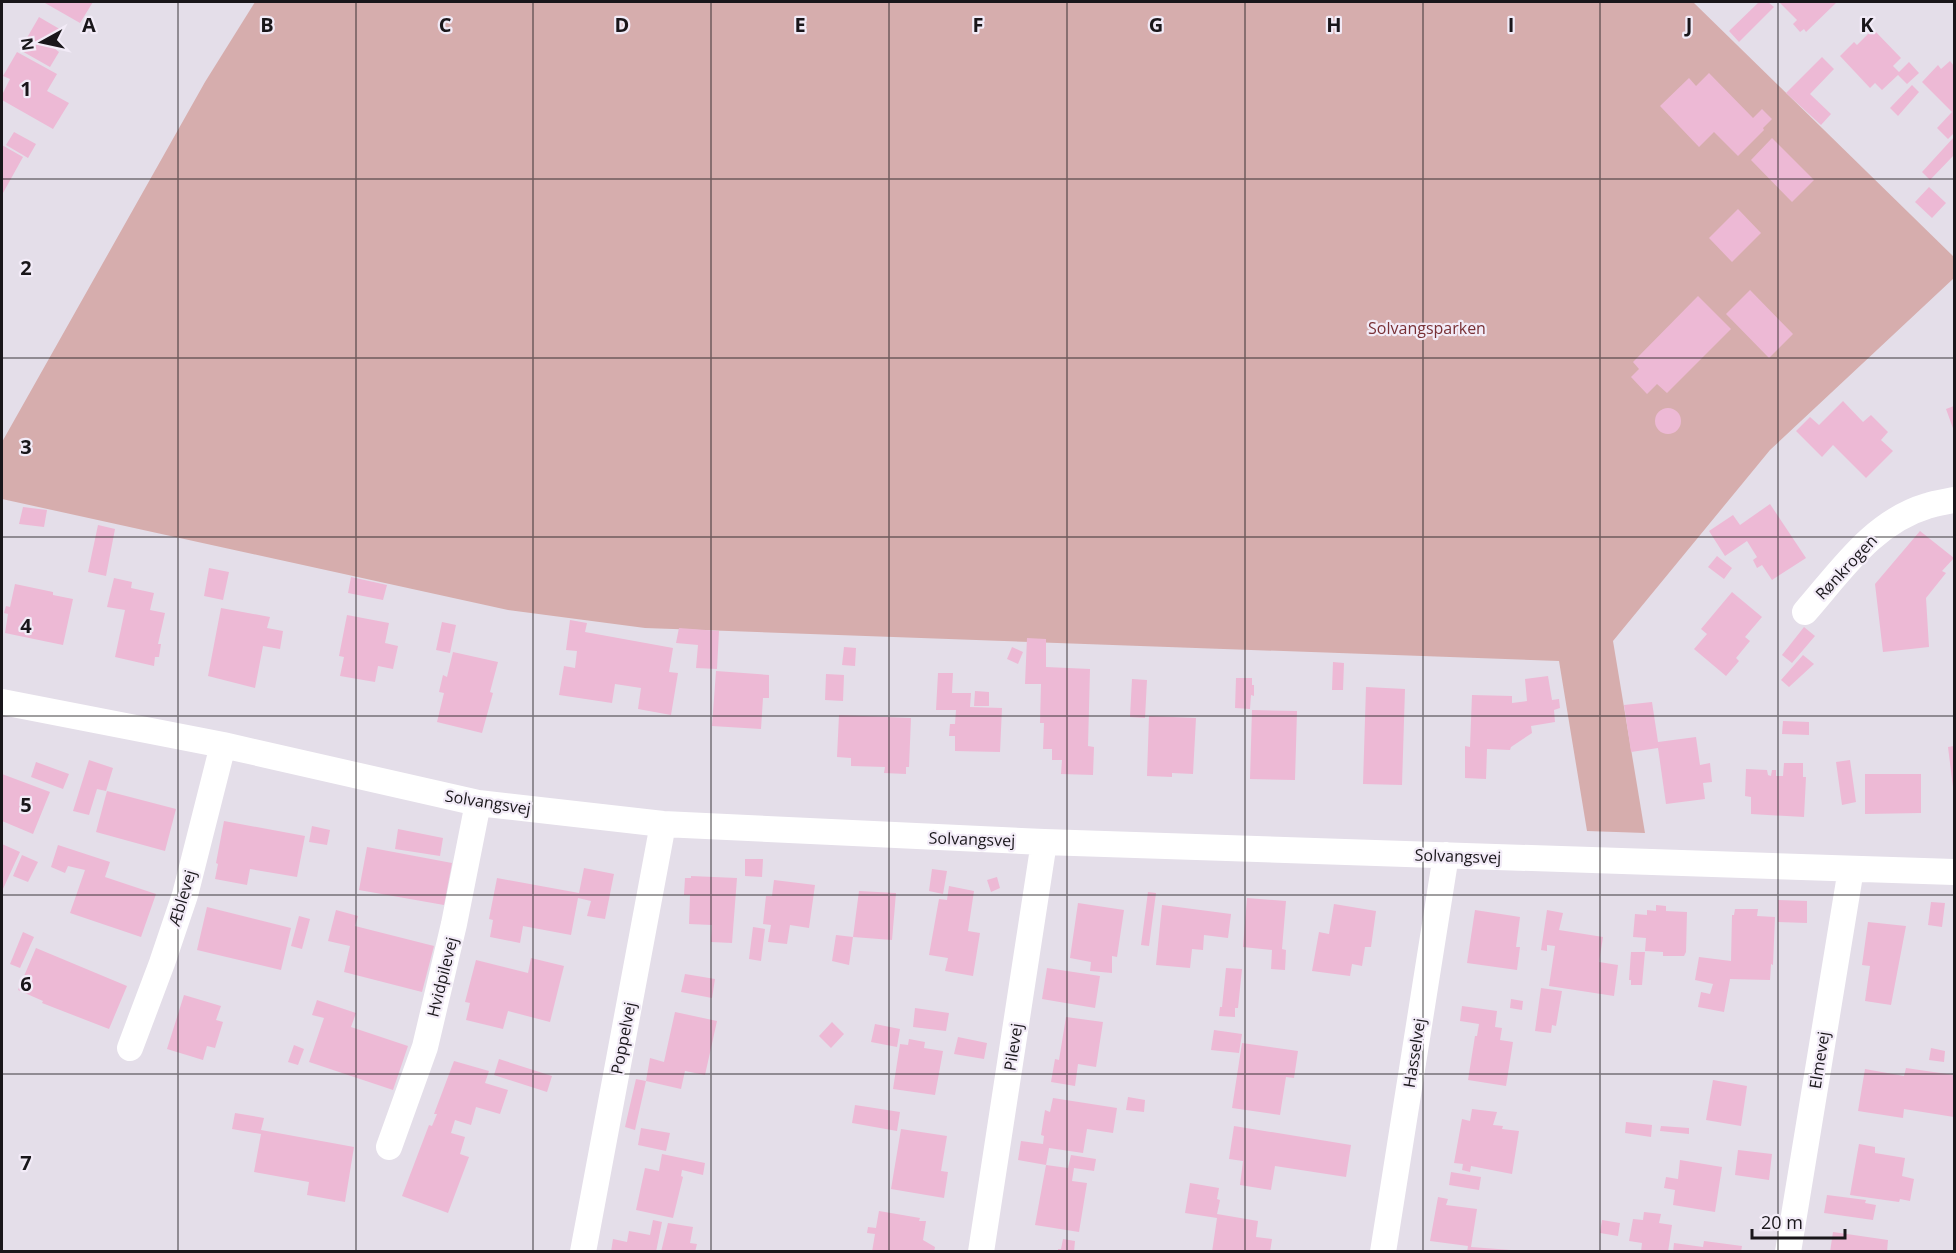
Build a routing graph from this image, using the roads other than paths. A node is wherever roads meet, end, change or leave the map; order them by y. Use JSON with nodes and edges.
{"nodes":[{"id":1,"x":1954,"y":500,"type":"edge"},
{"id":2,"x":1805,"y":612,"type":"dead end"},
{"id":3,"x":2,"y":702,"type":"edge"},
{"id":4,"x":223,"y":745,"type":"junction"},
{"id":5,"x":478,"y":803,"type":"junction"},
{"id":6,"x":663,"y":824,"type":"junction"},
{"id":7,"x":1044,"y":842,"type":"junction"},
{"id":8,"x":1446,"y":855,"type":"junction"},
{"id":9,"x":1851,"y":869,"type":"junction"},
{"id":10,"x":1954,"y":872,"type":"edge"},
{"id":11,"x":130,"y":1048,"type":"dead end"},
{"id":12,"x":389,"y":1147,"type":"dead end"},
{"id":13,"x":583,"y":1251,"type":"edge"},
{"id":14,"x":981,"y":1251,"type":"edge"},
{"id":15,"x":1383,"y":1251,"type":"edge"},
{"id":16,"x":1788,"y":1251,"type":"edge"}],
"edges":[{"from":1,"to":2,"type":"street","name":"Rønkrogen"},
{"from":3,"to":4,"type":"street","name":"Solvangsvej"},
{"from":4,"to":5,"type":"street","name":"Solvangsvej"},
{"from":4,"to":11,"type":"street","name":"Æblevej"},
{"from":5,"to":6,"type":"street","name":"Solvangsvej"},
{"from":5,"to":12,"type":"street","name":"Hvidpilevej"},
{"from":6,"to":7,"type":"street","name":"Solvangsvej"},
{"from":6,"to":13,"type":"street","name":"Poppelvej"},
{"from":7,"to":8,"type":"street","name":"Solvangsvej"},
{"from":7,"to":14,"type":"street","name":"Pilevej"},
{"from":8,"to":9,"type":"street","name":"Solvangsvej"},
{"from":8,"to":15,"type":"street","name":"Hasselvej"},
{"from":9,"to":10,"type":"street","name":"Solvangsvej"},
{"from":9,"to":16,"type":"street","name":"Elmevej"}]}
